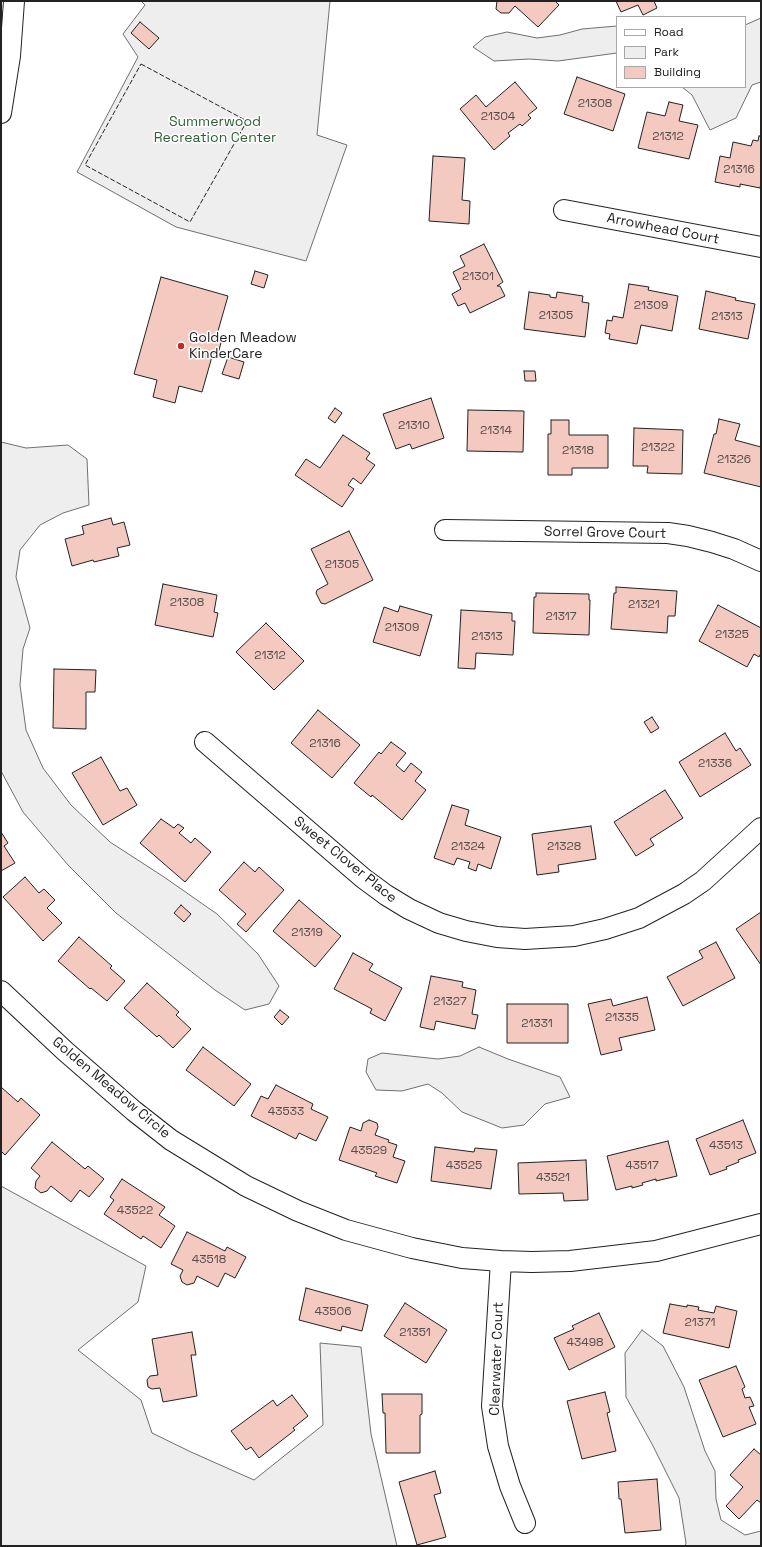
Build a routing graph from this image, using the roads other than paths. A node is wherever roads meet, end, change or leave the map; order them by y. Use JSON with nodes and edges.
{"nodes":[{"id":1,"x":14,"y":1,"type":"edge"},
{"id":2,"x":1,"y":113,"type":"edge"},
{"id":3,"x":564,"y":210,"type":"dead end"},
{"id":4,"x":761,"y":248,"type":"edge"},
{"id":5,"x":445,"y":530,"type":"dead end"},
{"id":6,"x":761,"y":561,"type":"edge"},
{"id":7,"x":205,"y":742,"type":"dead end"},
{"id":8,"x":761,"y":828,"type":"edge"},
{"id":9,"x":1,"y":991,"type":"edge"},
{"id":10,"x":761,"y":1224,"type":"edge"},
{"id":11,"x":501,"y":1261,"type":"junction"},
{"id":12,"x":525,"y":1523,"type":"dead end"}],
"edges":[{"from":1,"to":2,"type":"street"},
{"from":3,"to":4,"type":"street","name":"Arrowhead Court"},
{"from":5,"to":6,"type":"street","name":"Sorrel Grove Court"},
{"from":7,"to":8,"type":"street","name":"Sweet Clover Place"},
{"from":9,"to":11,"type":"street","name":"Golden Meadow Circle"},
{"from":10,"to":11,"type":"street","name":"Golden Meadow Circle"},
{"from":11,"to":12,"type":"street","name":"Clearwater Court"}]}
